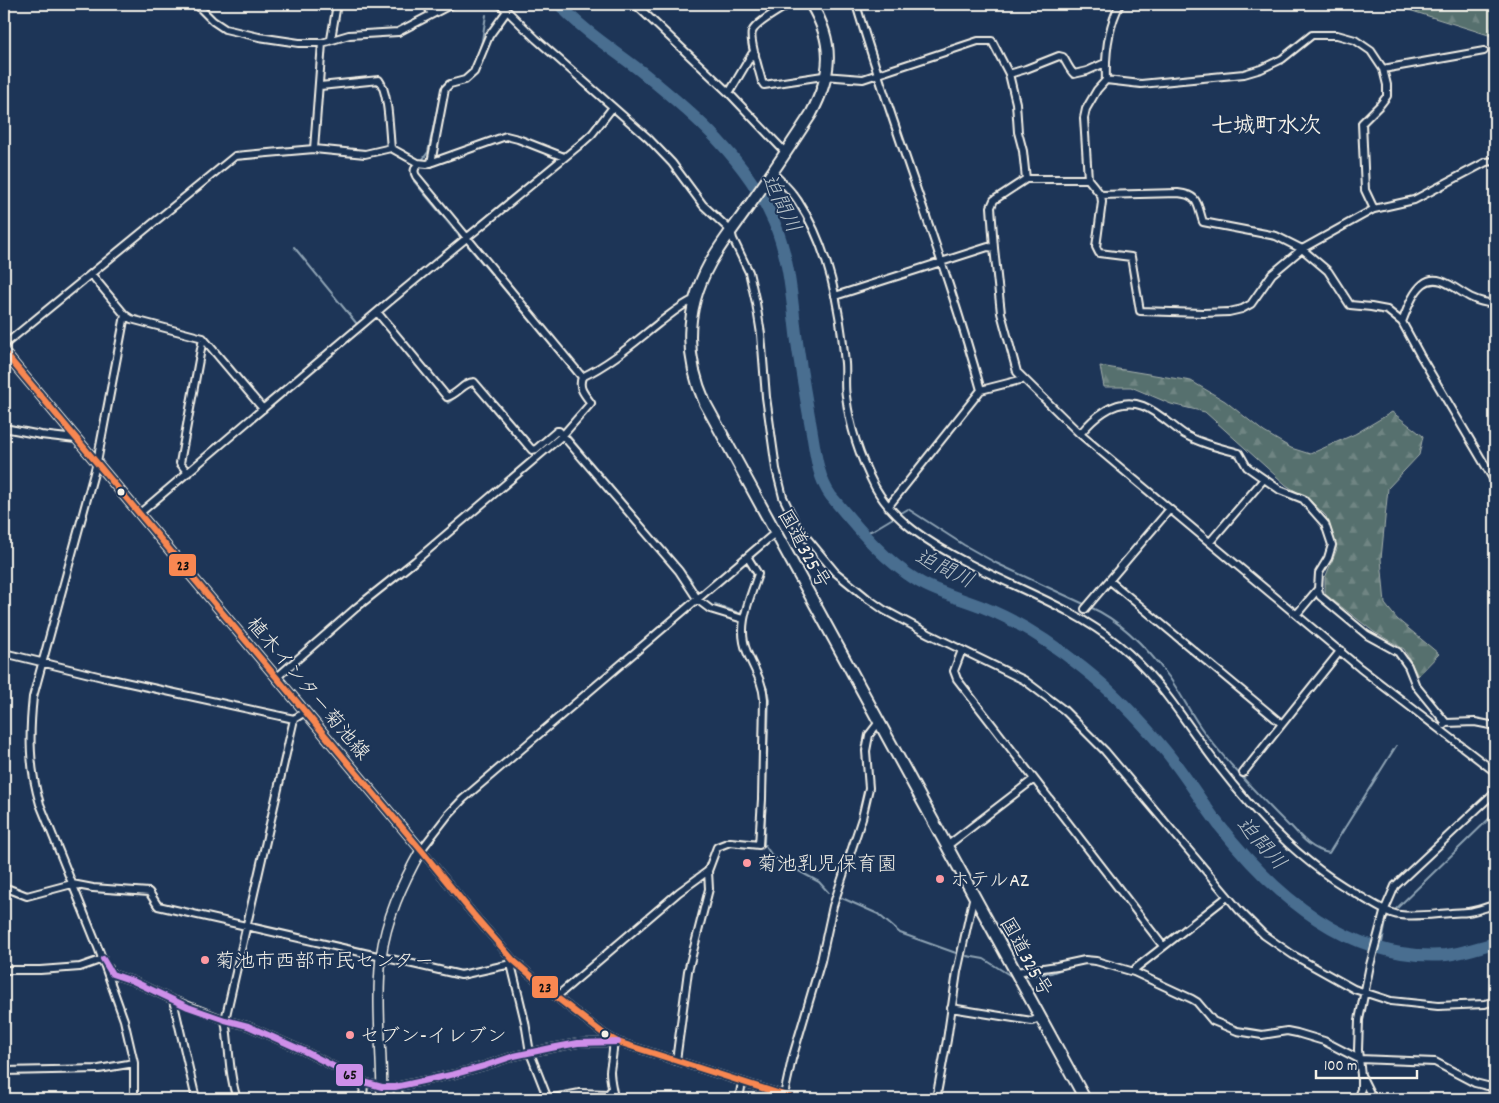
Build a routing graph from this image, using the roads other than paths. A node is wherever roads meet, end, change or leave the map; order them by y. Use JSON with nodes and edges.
{"nodes":[{"id":1,"x":196,"y":4,"type":"edge"},
{"id":2,"x":337,"y":4,"type":"edge"},
{"id":3,"x":379,"y":4,"type":"edge"},
{"id":4,"x":391,"y":4,"type":"edge"},
{"id":5,"x":426,"y":4,"type":"edge"},
{"id":6,"x":452,"y":4,"type":"edge"},
{"id":7,"x":500,"y":4,"type":"edge"},
{"id":8,"x":635,"y":4,"type":"edge"},
{"id":9,"x":789,"y":4,"type":"edge"},
{"id":10,"x":811,"y":4,"type":"edge"},
{"id":11,"x":856,"y":4,"type":"edge"},
{"id":12,"x":1120,"y":4,"type":"edge"},
{"id":13,"x":507,"y":11,"type":"junction"},
{"id":14,"x":432,"y":14,"type":"junction"},
{"id":15,"x":331,"y":39,"type":"junction"},
{"id":16,"x":322,"y":43,"type":"junction"},
{"id":17,"x":1484,"y":52,"type":"dead end"},
{"id":18,"x":755,"y":54,"type":"junction"},
{"id":19,"x":1105,"y":63,"type":"junction"},
{"id":20,"x":1383,"y":69,"type":"junction"},
{"id":21,"x":1009,"y":74,"type":"junction"},
{"id":22,"x":877,"y":75,"type":"junction"},
{"id":23,"x":827,"y":77,"type":"junction"},
{"id":24,"x":1106,"y":80,"type":"junction"},
{"id":25,"x":320,"y":86,"type":"junction"},
{"id":26,"x":729,"y":93,"type":"junction"},
{"id":27,"x":613,"y":107,"type":"junction"},
{"id":28,"x":391,"y":148,"type":"junction"},
{"id":29,"x":314,"y":149,"type":"junction"},
{"id":30,"x":786,"y":153,"type":"junction"},
{"id":31,"x":564,"y":157,"type":"junction"},
{"id":32,"x":1495,"y":160,"type":"edge"},
{"id":33,"x":418,"y":163,"type":"junction"},
{"id":34,"x":431,"y":163,"type":"junction"},
{"id":35,"x":771,"y":174,"type":"junction"},
{"id":36,"x":1026,"y":179,"type":"junction"},
{"id":37,"x":1088,"y":179,"type":"junction"},
{"id":38,"x":1101,"y":196,"type":"junction"},
{"id":39,"x":1374,"y":209,"type":"junction"},
{"id":40,"x":731,"y":231,"type":"junction"},
{"id":41,"x":467,"y":238,"type":"junction"},
{"id":42,"x":994,"y":248,"type":"junction"},
{"id":43,"x":1302,"y":249,"type":"junction"},
{"id":44,"x":941,"y":262,"type":"junction"},
{"id":45,"x":91,"y":274,"type":"junction"},
{"id":46,"x":835,"y":296,"type":"junction"},
{"id":47,"x":695,"y":299,"type":"junction"},
{"id":48,"x":1495,"y":304,"type":"edge"},
{"id":49,"x":377,"y":312,"type":"junction"},
{"id":50,"x":125,"y":315,"type":"junction"},
{"id":51,"x":1402,"y":322,"type":"junction"},
{"id":52,"x":203,"y":338,"type":"junction"},
{"id":53,"x":4,"y":345,"type":"edge"},
{"id":54,"x":4,"y":352,"type":"edge"},
{"id":55,"x":582,"y":377,"type":"junction"},
{"id":56,"x":1024,"y":379,"type":"junction"},
{"id":57,"x":981,"y":390,"type":"junction"},
{"id":58,"x":263,"y":409,"type":"junction"},
{"id":59,"x":4,"y":428,"type":"edge"},
{"id":60,"x":1080,"y":434,"type":"junction"},
{"id":61,"x":563,"y":436,"type":"junction"},
{"id":62,"x":76,"y":439,"type":"junction"},
{"id":63,"x":97,"y":462,"type":"junction"},
{"id":64,"x":188,"y":473,"type":"junction"},
{"id":65,"x":1264,"y":479,"type":"junction"},
{"id":66,"x":1495,"y":482,"type":"edge"},
{"id":67,"x":888,"y":507,"type":"junction"},
{"id":68,"x":1170,"y":509,"type":"junction"},
{"id":69,"x":140,"y":513,"type":"junction"},
{"id":70,"x":776,"y":532,"type":"junction"},
{"id":71,"x":1210,"y":542,"type":"junction"},
{"id":72,"x":748,"y":558,"type":"junction"},
{"id":73,"x":1110,"y":581,"type":"junction"},
{"id":74,"x":1318,"y":589,"type":"junction"},
{"id":75,"x":698,"y":600,"type":"junction"},
{"id":76,"x":1085,"y":609,"type":"dead end"},
{"id":77,"x":1297,"y":614,"type":"junction"},
{"id":78,"x":743,"y":619,"type":"junction"},
{"id":79,"x":962,"y":650,"type":"junction"},
{"id":80,"x":1341,"y":650,"type":"junction"},
{"id":81,"x":4,"y":653,"type":"edge"},
{"id":82,"x":42,"y":662,"type":"junction"},
{"id":83,"x":276,"y":678,"type":"junction"},
{"id":84,"x":306,"y":712,"type":"junction"},
{"id":85,"x":294,"y":719,"type":"junction"},
{"id":86,"x":879,"y":722,"type":"junction"},
{"id":87,"x":1446,"y":722,"type":"junction"},
{"id":88,"x":1282,"y":724,"type":"junction"},
{"id":89,"x":1495,"y":726,"type":"edge"},
{"id":90,"x":1440,"y":730,"type":"junction"},
{"id":91,"x":1243,"y":772,"type":"dead end"},
{"id":92,"x":1495,"y":772,"type":"edge"},
{"id":93,"x":1034,"y":779,"type":"junction"},
{"id":94,"x":1495,"y":792,"type":"edge"},
{"id":95,"x":947,"y":846,"type":"junction"},
{"id":96,"x":422,"y":850,"type":"junction"},
{"id":97,"x":708,"y":871,"type":"junction"},
{"id":98,"x":72,"y":884,"type":"junction"},
{"id":99,"x":4,"y":886,"type":"edge"},
{"id":100,"x":974,"y":895,"type":"junction"},
{"id":101,"x":1227,"y":896,"type":"junction"},
{"id":102,"x":1495,"y":905,"type":"edge"},
{"id":103,"x":1385,"y":909,"type":"junction"},
{"id":104,"x":247,"y":927,"type":"junction"},
{"id":105,"x":1164,"y":946,"type":"junction"},
{"id":106,"x":381,"y":957,"type":"junction"},
{"id":107,"x":103,"y":959,"type":"junction"},
{"id":108,"x":512,"y":962,"type":"junction"},
{"id":109,"x":4,"y":970,"type":"edge"},
{"id":110,"x":1016,"y":972,"type":"junction"},
{"id":111,"x":1134,"y":972,"type":"junction"},
{"id":112,"x":1364,"y":993,"type":"junction"},
{"id":113,"x":556,"y":997,"type":"junction"},
{"id":114,"x":173,"y":1000,"type":"junction"},
{"id":115,"x":1495,"y":1001,"type":"edge"},
{"id":116,"x":951,"y":1008,"type":"junction"},
{"id":117,"x":1041,"y":1017,"type":"junction"},
{"id":118,"x":225,"y":1020,"type":"junction"},
{"id":119,"x":615,"y":1042,"type":"junction"},
{"id":120,"x":530,"y":1053,"type":"junction"},
{"id":121,"x":1359,"y":1058,"type":"junction"},
{"id":122,"x":676,"y":1061,"type":"junction"},
{"id":123,"x":134,"y":1063,"type":"junction"},
{"id":124,"x":4,"y":1071,"type":"edge"},
{"id":125,"x":1361,"y":1076,"type":"junction"},
{"id":126,"x":364,"y":1082,"type":"junction"},
{"id":127,"x":742,"y":1082,"type":"junction"},
{"id":128,"x":395,"y":1086,"type":"junction"},
{"id":129,"x":1494,"y":1086,"type":"edge"},
{"id":130,"x":382,"y":1087,"type":"junction"},
{"id":131,"x":612,"y":1089,"type":"junction"},
{"id":132,"x":784,"y":1095,"type":"junction"},
{"id":133,"x":134,"y":1099,"type":"edge"},
{"id":134,"x":196,"y":1099,"type":"edge"},
{"id":135,"x":237,"y":1099,"type":"edge"},
{"id":136,"x":363,"y":1099,"type":"edge"},
{"id":137,"x":382,"y":1099,"type":"edge"},
{"id":138,"x":402,"y":1099,"type":"edge"},
{"id":139,"x":548,"y":1099,"type":"edge"},
{"id":140,"x":614,"y":1099,"type":"edge"},
{"id":141,"x":738,"y":1099,"type":"edge"},
{"id":142,"x":796,"y":1099,"type":"edge"},
{"id":143,"x":936,"y":1099,"type":"edge"},
{"id":144,"x":1086,"y":1099,"type":"edge"},
{"id":145,"x":1357,"y":1099,"type":"edge"},
{"id":146,"x":1373,"y":1099,"type":"edge"},
{"id":147,"x":1494,"y":1099,"type":"edge"}],
"edges":[{"from":1,"to":16,"type":"street"},
{"from":2,"to":15,"type":"street"},
{"from":3,"to":4,"type":"street"},
{"from":5,"to":14,"type":"street"},
{"from":6,"to":14,"type":"street"},
{"from":7,"to":13,"type":"street"},
{"from":8,"to":26,"type":"street"},
{"from":9,"to":18,"type":"street"},
{"from":10,"to":23,"type":"highway","name":"国道325号"},
{"from":11,"to":22,"type":"street"},
{"from":12,"to":19,"type":"street"},
{"from":13,"to":27,"type":"street"},
{"from":13,"to":34,"type":"street"},
{"from":14,"to":15,"type":"street"},
{"from":15,"to":16,"type":"street"},
{"from":16,"to":25,"type":"street"},
{"from":17,"to":20,"type":"street"},
{"from":18,"to":23,"type":"street"},
{"from":18,"to":26,"type":"street"},
{"from":19,"to":21,"type":"street"},
{"from":19,"to":24,"type":"street"},
{"from":20,"to":24,"type":"street"},
{"from":20,"to":39,"type":"street"},
{"from":21,"to":22,"type":"street"},
{"from":21,"to":36,"type":"street"},
{"from":22,"to":23,"type":"street"},
{"from":22,"to":44,"type":"street"},
{"from":23,"to":30,"type":"highway","name":"国道325号"},
{"from":24,"to":37,"type":"street"},
{"from":25,"to":28,"type":"street"},
{"from":25,"to":29,"type":"street"},
{"from":26,"to":30,"type":"street"},
{"from":27,"to":31,"type":"street"},
{"from":27,"to":40,"type":"street"},
{"from":28,"to":29,"type":"street"},
{"from":28,"to":33,"type":"street"},
{"from":29,"to":45,"type":"street"},
{"from":30,"to":35,"type":"highway","name":"国道325号"},
{"from":31,"to":34,"type":"street"},
{"from":31,"to":41,"type":"street"},
{"from":32,"to":39,"type":"street"},
{"from":33,"to":34,"type":"street"},
{"from":33,"to":41,"type":"street"},
{"from":35,"to":40,"type":"highway","name":"国道325号"},
{"from":35,"to":46,"type":"street"},
{"from":36,"to":37,"type":"street"},
{"from":36,"to":42,"type":"street"},
{"from":37,"to":38,"type":"street"},
{"from":38,"to":43,"type":"street"},
{"from":38,"to":43,"type":"street"},
{"from":39,"to":43,"type":"street"},
{"from":40,"to":47,"type":"highway","name":"国道325号"},
{"from":40,"to":79,"type":"street"},
{"from":41,"to":49,"type":"street"},
{"from":41,"to":55,"type":"street"},
{"from":42,"to":44,"type":"street"},
{"from":42,"to":56,"type":"street"},
{"from":43,"to":51,"type":"street"},
{"from":44,"to":46,"type":"street"},
{"from":44,"to":57,"type":"street"},
{"from":45,"to":50,"type":"street"},
{"from":45,"to":53,"type":"street"},
{"from":46,"to":67,"type":"street"},
{"from":47,"to":55,"type":"street"},
{"from":47,"to":70,"type":"highway","name":"国道325号"},
{"from":48,"to":51,"type":"street"},
{"from":49,"to":58,"type":"street"},
{"from":49,"to":61,"type":"street"},
{"from":50,"to":52,"type":"street"},
{"from":50,"to":63,"type":"street"},
{"from":51,"to":66,"type":"street"},
{"from":52,"to":58,"type":"street"},
{"from":52,"to":64,"type":"street"},
{"from":54,"to":62,"type":"main road","name":"植木インター菊池線"},
{"from":55,"to":61,"type":"street"},
{"from":56,"to":57,"type":"street"},
{"from":56,"to":60,"type":"street"},
{"from":57,"to":67,"type":"street"},
{"from":58,"to":64,"type":"street"},
{"from":59,"to":62,"type":"street"},
{"from":60,"to":65,"type":"street"},
{"from":60,"to":68,"type":"street"},
{"from":61,"to":75,"type":"street"},
{"from":61,"to":83,"type":"street"},
{"from":62,"to":63,"type":"main road","name":"植木インター菊池線"},
{"from":63,"to":69,"type":"main road","name":"植木インター菊池線"},
{"from":63,"to":82,"type":"street"},
{"from":64,"to":69,"type":"street"},
{"from":65,"to":71,"type":"street"},
{"from":65,"to":74,"type":"street"},
{"from":67,"to":103,"type":"street"},
{"from":68,"to":71,"type":"street"},
{"from":68,"to":73,"type":"street"},
{"from":69,"to":83,"type":"main road","name":"植木インター菊池線"},
{"from":70,"to":72,"type":"street"},
{"from":70,"to":86,"type":"highway","name":"国道325号"},
{"from":71,"to":77,"type":"street"},
{"from":72,"to":75,"type":"street"},
{"from":72,"to":78,"type":"street"},
{"from":73,"to":76,"type":"street"},
{"from":73,"to":88,"type":"street"},
{"from":74,"to":77,"type":"street"},
{"from":74,"to":87,"type":"street"},
{"from":75,"to":78,"type":"street"},
{"from":75,"to":96,"type":"street"},
{"from":77,"to":80,"type":"street"},
{"from":78,"to":97,"type":"street"},
{"from":79,"to":93,"type":"street"},
{"from":79,"to":101,"type":"street"},
{"from":80,"to":88,"type":"street"},
{"from":80,"to":90,"type":"street"},
{"from":81,"to":82,"type":"street"},
{"from":82,"to":85,"type":"street"},
{"from":82,"to":98,"type":"street"},
{"from":83,"to":84,"type":"main road","name":"植木インター菊池線"},
{"from":84,"to":85,"type":"street"},
{"from":84,"to":96,"type":"main road","name":"植木インター菊池線"},
{"from":85,"to":104,"type":"street"},
{"from":86,"to":95,"type":"highway","name":"国道325号"},
{"from":86,"to":132,"type":"street"},
{"from":87,"to":89,"type":"street"},
{"from":87,"to":90,"type":"street"},
{"from":88,"to":91,"type":"street"},
{"from":90,"to":92,"type":"street"},
{"from":93,"to":95,"type":"street"},
{"from":93,"to":105,"type":"street"},
{"from":94,"to":103,"type":"street"},
{"from":95,"to":100,"type":"highway","name":"国道325号"},
{"from":96,"to":106,"type":"main road"},
{"from":96,"to":108,"type":"street"},
{"from":97,"to":113,"type":"street"},
{"from":97,"to":122,"type":"street"},
{"from":98,"to":99,"type":"street"},
{"from":98,"to":104,"type":"street"},
{"from":98,"to":107,"type":"street"},
{"from":100,"to":110,"type":"highway","name":"国道325号"},
{"from":100,"to":116,"type":"street"},
{"from":101,"to":105,"type":"street"},
{"from":101,"to":112,"type":"street"},
{"from":102,"to":103,"type":"street"},
{"from":103,"to":112,"type":"street"},
{"from":104,"to":106,"type":"street"},
{"from":104,"to":118,"type":"street"},
{"from":105,"to":111,"type":"street"},
{"from":106,"to":108,"type":"street"},
{"from":106,"to":130,"type":"main road"},
{"from":107,"to":109,"type":"street"},
{"from":107,"to":114,"type":"street"},
{"from":107,"to":123,"type":"street"},
{"from":108,"to":113,"type":"street"},
{"from":108,"to":120,"type":"street"},
{"from":110,"to":111,"type":"street"},
{"from":110,"to":117,"type":"highway","name":"国道325号"},
{"from":111,"to":121,"type":"street"},
{"from":112,"to":115,"type":"street"},
{"from":112,"to":121,"type":"street"},
{"from":113,"to":119,"type":"street"},
{"from":114,"to":118,"type":"street"},
{"from":114,"to":134,"type":"street"},
{"from":116,"to":117,"type":"street"},
{"from":116,"to":143,"type":"street"},
{"from":117,"to":144,"type":"highway","name":"国道325号"},
{"from":118,"to":126,"type":"street"},
{"from":118,"to":135,"type":"street"},
{"from":119,"to":120,"type":"street"},
{"from":119,"to":122,"type":"street"},
{"from":119,"to":131,"type":"street"},
{"from":120,"to":128,"type":"street"},
{"from":120,"to":139,"type":"street"},
{"from":121,"to":125,"type":"street"},
{"from":121,"to":129,"type":"street"},
{"from":122,"to":127,"type":"street"},
{"from":123,"to":124,"type":"street"},
{"from":123,"to":133,"type":"street"},
{"from":125,"to":145,"type":"street"},
{"from":125,"to":146,"type":"street"},
{"from":126,"to":130,"type":"street"},
{"from":126,"to":136,"type":"street"},
{"from":127,"to":132,"type":"street"},
{"from":127,"to":141,"type":"street"},
{"from":128,"to":130,"type":"street"},
{"from":128,"to":138,"type":"street"},
{"from":129,"to":147,"type":"street"},
{"from":130,"to":137,"type":"main road"},
{"from":131,"to":139,"type":"street"},
{"from":131,"to":140,"type":"street"},
{"from":132,"to":142,"type":"street"}]}
